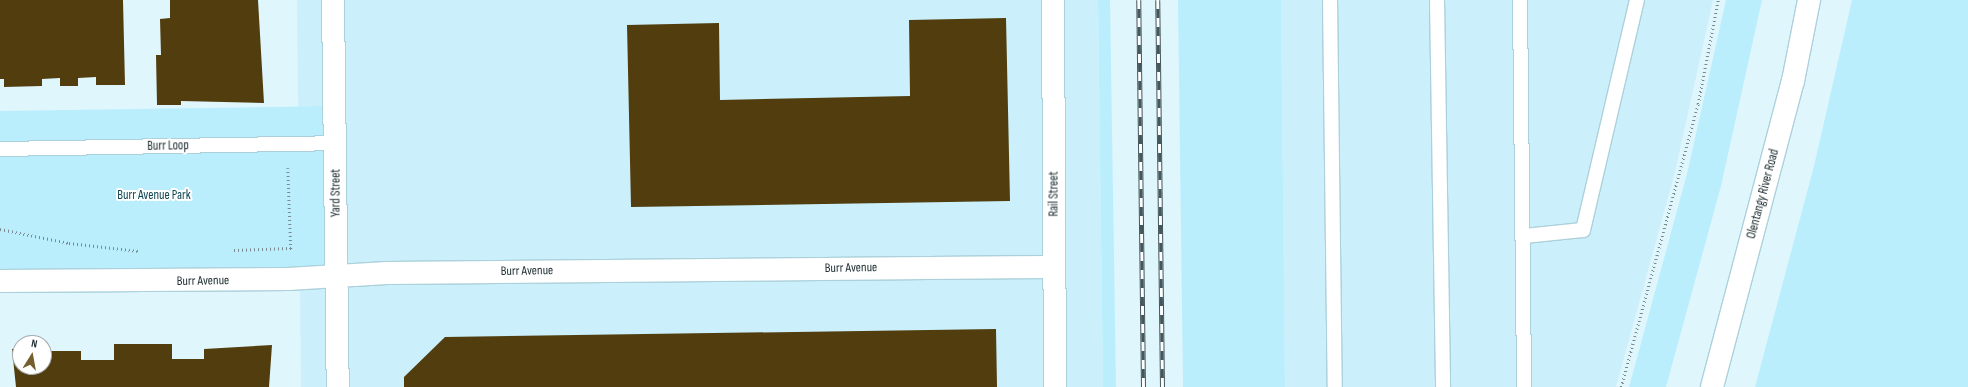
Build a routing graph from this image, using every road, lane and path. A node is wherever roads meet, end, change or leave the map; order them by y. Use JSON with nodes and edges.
{"nodes":[{"id":1,"x":333,"y":0,"type":"edge"},
{"id":2,"x":1054,"y":0,"type":"edge"},
{"id":3,"x":1330,"y":0,"type":"edge"},
{"id":4,"x":1438,"y":0,"type":"edge"},
{"id":5,"x":1520,"y":0,"type":"edge"},
{"id":6,"x":1637,"y":0,"type":"edge"},
{"id":7,"x":1718,"y":0,"type":"edge"},
{"id":8,"x":1809,"y":0,"type":"edge"},
{"id":9,"x":335,"y":143,"type":"junction"},
{"id":10,"x":288,"y":145,"type":"junction"},
{"id":11,"x":0,"y":148,"type":"edge"},
{"id":12,"x":0,"y":229,"type":"edge"},
{"id":13,"x":1524,"y":236,"type":"junction"},
{"id":14,"x":291,"y":248,"type":"junction"},
{"id":15,"x":226,"y":250,"type":"dead end"},
{"id":16,"x":142,"y":251,"type":"dead end"},
{"id":17,"x":1054,"y":267,"type":"junction"},
{"id":18,"x":336,"y":275,"type":"junction"},
{"id":19,"x":288,"y":279,"type":"junction"},
{"id":20,"x":0,"y":281,"type":"edge"},
{"id":21,"x":338,"y":387,"type":"edge"},
{"id":22,"x":1055,"y":387,"type":"edge"},
{"id":23,"x":1334,"y":387,"type":"edge"},
{"id":24,"x":1443,"y":387,"type":"edge"},
{"id":25,"x":1524,"y":387,"type":"edge"},
{"id":26,"x":1621,"y":387,"type":"edge"},
{"id":27,"x":1712,"y":387,"type":"edge"}],
"edges":[{"from":1,"to":9,"type":"street","name":"Yard Street"},
{"from":2,"to":17,"type":"street","name":"Rail Street"},
{"from":3,"to":23,"type":"lane"},
{"from":4,"to":24,"type":"lane"},
{"from":5,"to":13,"type":"lane"},
{"from":6,"to":13,"type":"lane"},
{"from":7,"to":26,"type":"path"},
{"from":8,"to":27,"type":"street","name":"Olentangy River Road"},
{"from":9,"to":10,"type":"lane","name":"Burr Loop"},
{"from":9,"to":18,"type":"street","name":"Yard Street"},
{"from":10,"to":11,"type":"lane","name":"Burr Loop"},
{"from":10,"to":14,"type":"path"},
{"from":12,"to":16,"type":"path"},
{"from":13,"to":25,"type":"lane"},
{"from":14,"to":15,"type":"path"},
{"from":14,"to":19,"type":"path"},
{"from":17,"to":18,"type":"street","name":"Burr Avenue"},
{"from":17,"to":22,"type":"street","name":"Rail Street"},
{"from":18,"to":19,"type":"street","name":"Burr Avenue"},
{"from":18,"to":21,"type":"street","name":"Yard Street"},
{"from":19,"to":20,"type":"street","name":"Burr Avenue"}]}
